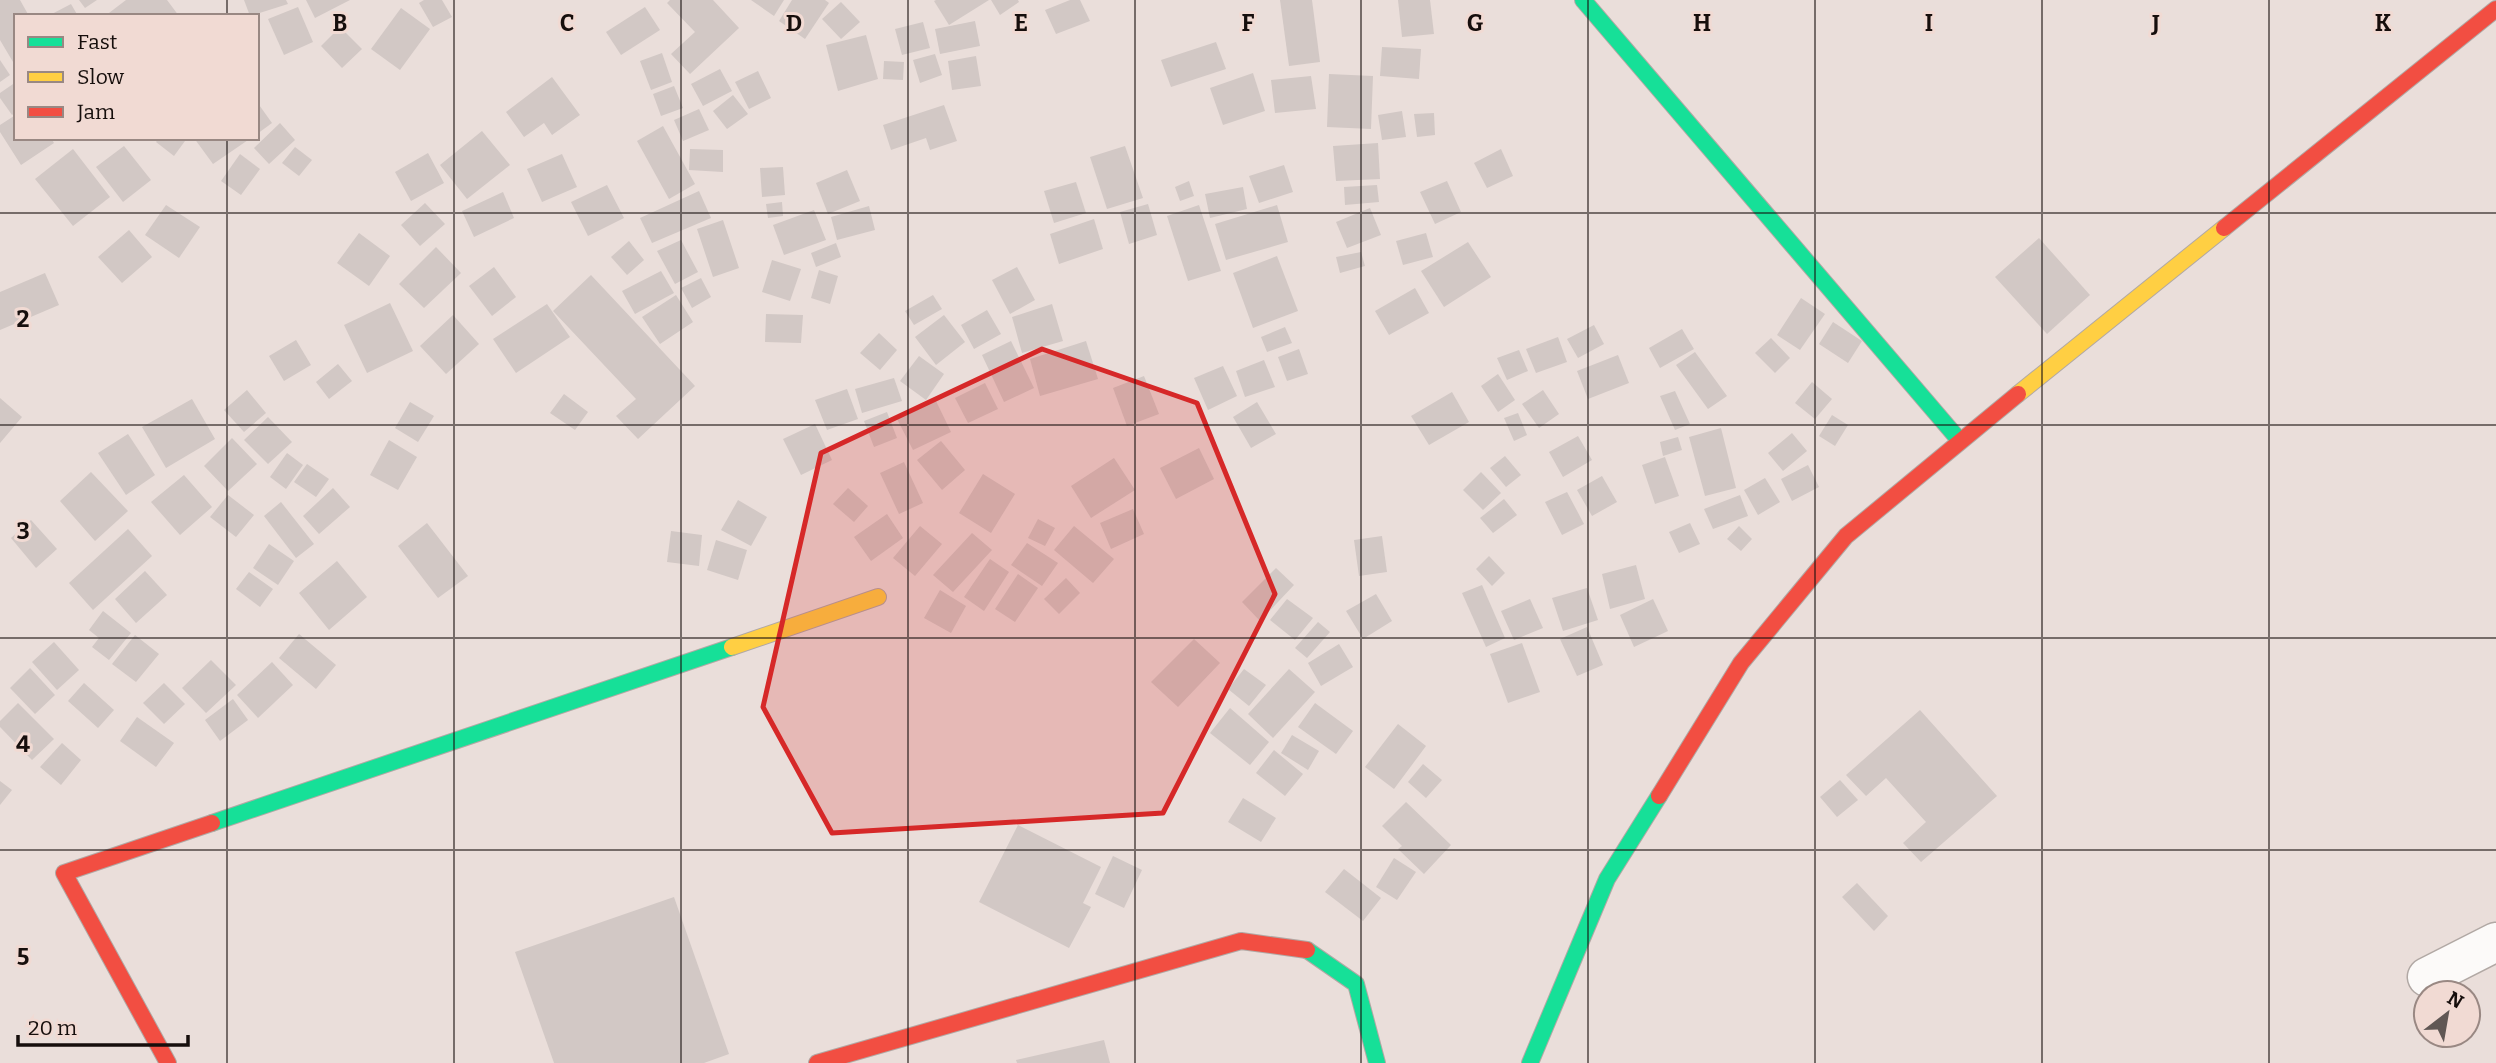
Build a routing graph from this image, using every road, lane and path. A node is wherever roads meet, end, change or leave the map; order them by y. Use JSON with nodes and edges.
{"nodes":[{"id":1,"x":1583,"y":0,"type":"edge"},
{"id":2,"x":2496,"y":9,"type":"edge"},
{"id":3,"x":1960,"y":441,"type":"junction"},
{"id":4,"x":878,"y":597,"type":"dead end"},
{"id":5,"x":2496,"y":942,"type":"edge"},
{"id":6,"x":2427,"y":977,"type":"dead end"},
{"id":7,"x":168,"y":1063,"type":"edge"},
{"id":8,"x":817,"y":1063,"type":"edge"},
{"id":9,"x":1377,"y":1063,"type":"edge"},
{"id":10,"x":1530,"y":1063,"type":"edge"}],
"edges":[{"from":1,"to":3,"type":"street"},
{"from":2,"to":3,"type":"street"},
{"from":3,"to":10,"type":"street"},
{"from":4,"to":7,"type":"street"},
{"from":5,"to":6,"type":"street"},
{"from":8,"to":9,"type":"street"}]}
